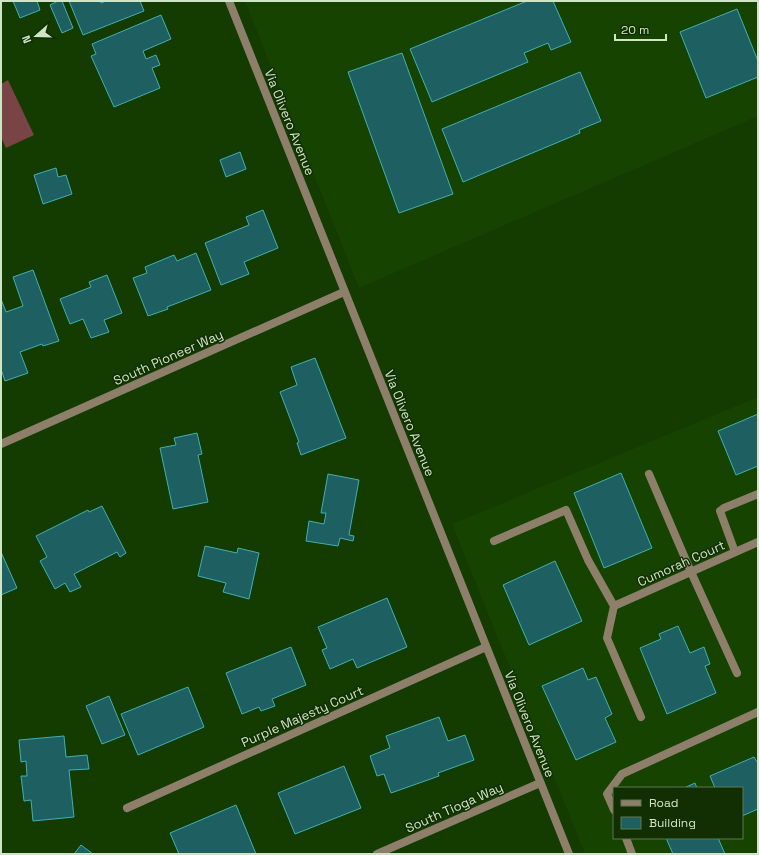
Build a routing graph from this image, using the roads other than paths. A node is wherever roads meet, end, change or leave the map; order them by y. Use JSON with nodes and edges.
{"nodes":[{"id":1,"x":229,"y":1,"type":"edge"},
{"id":2,"x":344,"y":292,"type":"junction"},
{"id":3,"x":1,"y":444,"type":"edge"},
{"id":4,"x":649,"y":474,"type":"dead end"},
{"id":5,"x":758,"y":494,"type":"edge"},
{"id":6,"x":494,"y":541,"type":"dead end"},
{"id":7,"x":758,"y":542,"type":"edge"},
{"id":8,"x":735,"y":552,"type":"junction"},
{"id":9,"x":691,"y":572,"type":"junction"},
{"id":10,"x":614,"y":606,"type":"junction"},
{"id":11,"x":486,"y":647,"type":"junction"},
{"id":12,"x":736,"y":673,"type":"dead end"},
{"id":13,"x":758,"y":712,"type":"edge"},
{"id":14,"x":641,"y":717,"type":"dead end"},
{"id":15,"x":540,"y":782,"type":"junction"},
{"id":16,"x":127,"y":808,"type":"dead end"},
{"id":17,"x":613,"y":808,"type":"edge"},
{"id":18,"x":626,"y":839,"type":"edge"},
{"id":19,"x":377,"y":854,"type":"edge"},
{"id":20,"x":569,"y":854,"type":"edge"},
{"id":21,"x":632,"y":854,"type":"edge"}],
"edges":[{"from":1,"to":2,"type":"street","name":"Via Olivero Avenue"},
{"from":2,"to":3,"type":"street","name":"South Pioneer Way"},
{"from":2,"to":11,"type":"street","name":"Via Olivero Avenue"},
{"from":4,"to":9,"type":"street"},
{"from":5,"to":8,"type":"street"},
{"from":6,"to":10,"type":"street"},
{"from":7,"to":8,"type":"street","name":"Cumorah Court"},
{"from":8,"to":9,"type":"street","name":"Cumorah Court"},
{"from":9,"to":10,"type":"street","name":"Cumorah Court"},
{"from":9,"to":12,"type":"street"},
{"from":10,"to":14,"type":"street"},
{"from":11,"to":15,"type":"street","name":"Via Olivero Avenue"},
{"from":11,"to":16,"type":"street","name":"Purple Majesty Court"},
{"from":13,"to":17,"type":"street"},
{"from":15,"to":19,"type":"street","name":"South Tioga Way"},
{"from":15,"to":20,"type":"street","name":"Via Olivero Avenue"},
{"from":18,"to":21,"type":"street"}]}
